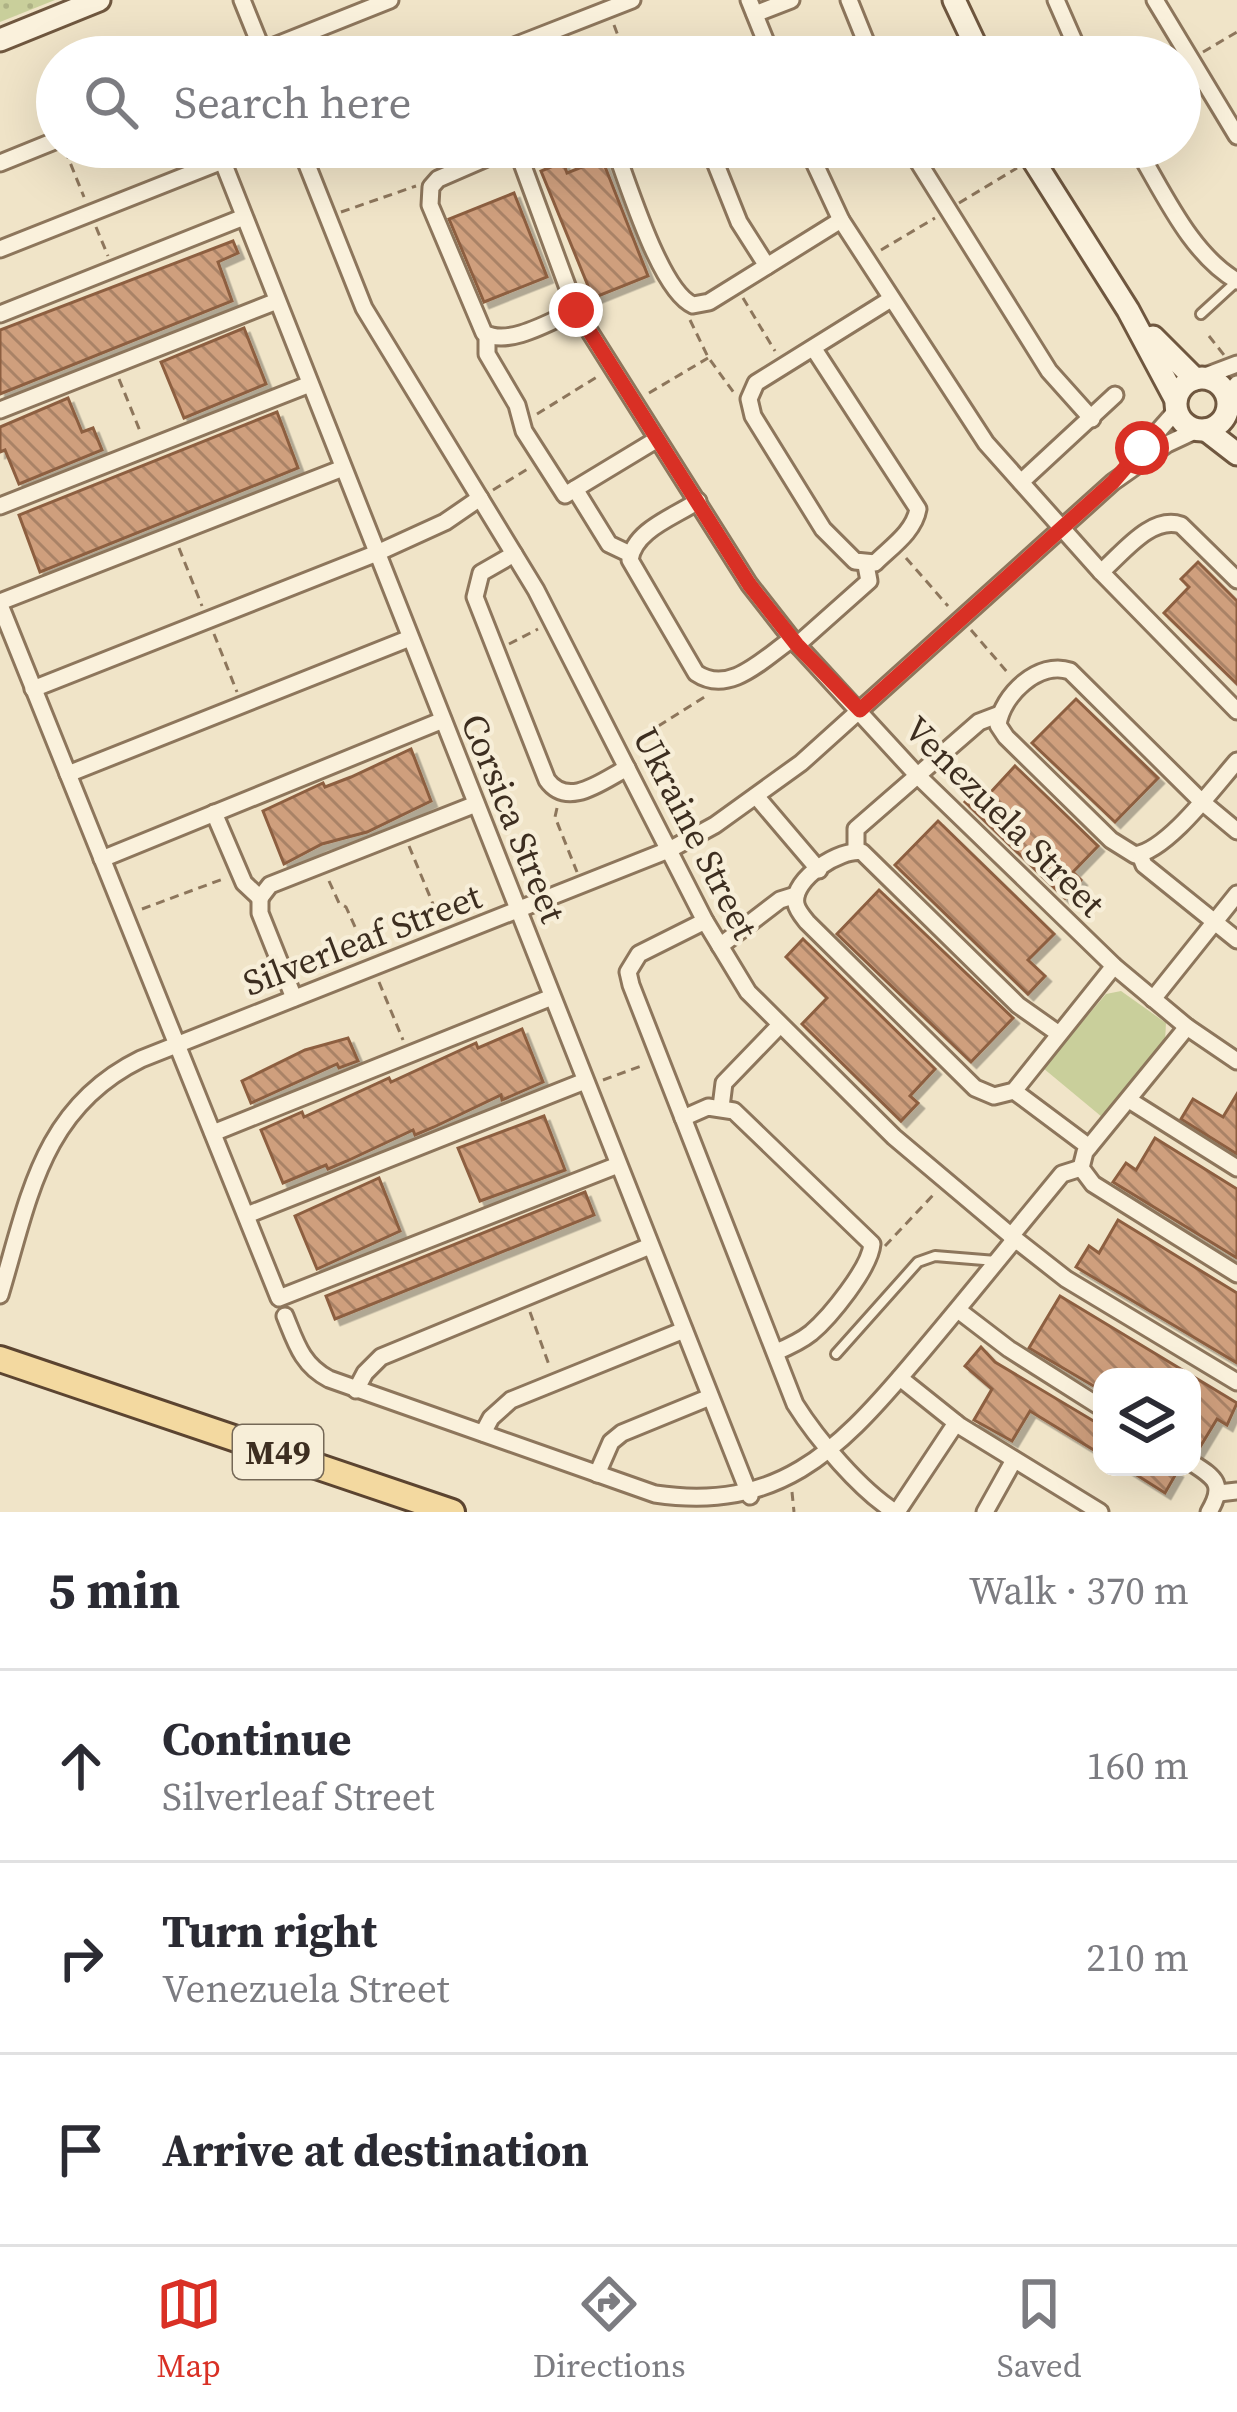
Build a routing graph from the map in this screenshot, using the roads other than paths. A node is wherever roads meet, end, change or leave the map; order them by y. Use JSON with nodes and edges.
{"nodes":[{"id":1,"x":99,"y":0,"type":"edge"},
{"id":2,"x":242,"y":0,"type":"edge"},
{"id":3,"x":390,"y":0,"type":"edge"},
{"id":4,"x":632,"y":0,"type":"edge"},
{"id":5,"x":791,"y":0,"type":"edge"},
{"id":6,"x":849,"y":0,"type":"edge"},
{"id":7,"x":954,"y":0,"type":"edge"},
{"id":8,"x":1056,"y":0,"type":"edge"},
{"id":9,"x":1155,"y":0,"type":"edge"},
{"id":10,"x":752,"y":7,"type":"edge"},
{"id":11,"x":256,"y":36,"type":"edge"},
{"id":12,"x":305,"y":36,"type":"edge"},
{"id":13,"x":540,"y":36,"type":"edge"},
{"id":14,"x":761,"y":36,"type":"edge"},
{"id":15,"x":864,"y":36,"type":"edge"},
{"id":16,"x":971,"y":36,"type":"edge"},
{"id":17,"x":1072,"y":36,"type":"edge"},
{"id":18,"x":1177,"y":36,"type":"edge"},
{"id":19,"x":0,"y":40,"type":"edge"},
{"id":20,"x":1201,"y":76,"type":"edge"},
{"id":21,"x":1237,"y":136,"type":"edge"},
{"id":22,"x":36,"y":148,"type":"edge"},
{"id":23,"x":0,"y":163,"type":"edge"},
{"id":24,"x":187,"y":168,"type":"edge"},
{"id":25,"x":225,"y":168,"type":"edge"},
{"id":26,"x":308,"y":168,"type":"edge"},
{"id":27,"x":464,"y":168,"type":"edge"},
{"id":28,"x":522,"y":168,"type":"edge"},
{"id":29,"x":623,"y":168,"type":"edge"},
{"id":30,"x":718,"y":168,"type":"edge"},
{"id":31,"x":818,"y":168,"type":"edge"},
{"id":32,"x":921,"y":168,"type":"edge"},
{"id":33,"x":1029,"y":168,"type":"edge"},
{"id":34,"x":1149,"y":168,"type":"edge"},
{"id":35,"x":244,"y":217,"type":"junction"},
{"id":36,"x":842,"y":220,"type":"junction"},
{"id":37,"x":0,"y":249,"type":"edge"},
{"id":38,"x":767,"y":266,"type":"junction"},
{"id":39,"x":1237,"y":281,"type":"edge"},
{"id":40,"x":891,"y":299,"type":"junction"},
{"id":41,"x":277,"y":301,"type":"junction"},
{"id":42,"x":576,"y":310,"type":"junction"},
{"id":43,"x":1128,"y":310,"type":"junction"},
{"id":44,"x":0,"y":314,"type":"edge"},
{"id":45,"x":1201,"y":314,"type":"dead end"},
{"id":46,"x":487,"y":335,"type":"junction"},
{"id":47,"x":814,"y":349,"type":"junction"},
{"id":48,"x":1233,"y":362,"type":"edge"},
{"id":49,"x":1198,"y":378,"type":"junction"},
{"id":50,"x":310,"y":385,"type":"junction"},
{"id":51,"x":1115,"y":395,"type":"dead end"},
{"id":52,"x":1176,"y":406,"type":"junction"},
{"id":53,"x":1232,"y":406,"type":"edge"},
{"id":54,"x":0,"y":410,"type":"edge"},
{"id":55,"x":1092,"y":419,"type":"junction"},
{"id":56,"x":1201,"y":430,"type":"junction"},
{"id":57,"x":651,"y":443,"type":"dead end"},
{"id":58,"x":1237,"y":454,"type":"edge"},
{"id":59,"x":344,"y":469,"type":"junction"},
{"id":60,"x":1022,"y":482,"type":"junction"},
{"id":61,"x":1113,"y":482,"type":"junction"},
{"id":62,"x":574,"y":490,"type":"junction"},
{"id":63,"x":483,"y":495,"type":"junction"},
{"id":64,"x":698,"y":501,"type":"junction"},
{"id":65,"x":0,"y":506,"type":"edge"},
{"id":66,"x":1062,"y":527,"type":"junction"},
{"id":67,"x":377,"y":553,"type":"junction"},
{"id":68,"x":514,"y":554,"type":"junction"},
{"id":69,"x":630,"y":554,"type":"junction"},
{"id":70,"x":866,"y":565,"type":"junction"},
{"id":71,"x":1101,"y":572,"type":"junction"},
{"id":72,"x":1237,"y":580,"type":"edge"},
{"id":73,"x":0,"y":604,"type":"edge"},
{"id":74,"x":410,"y":638,"type":"junction"},
{"id":75,"x":794,"y":642,"type":"junction"},
{"id":76,"x":33,"y":688,"type":"junction"},
{"id":77,"x":860,"y":710,"type":"junction"},
{"id":78,"x":1237,"y":711,"type":"edge"},
{"id":79,"x":1000,"y":714,"type":"junction"},
{"id":80,"x":443,"y":720,"type":"junction"},
{"id":81,"x":1237,"y":761,"type":"edge"},
{"id":82,"x":627,"y":768,"type":"junction"},
{"id":83,"x":68,"y":774,"type":"junction"},
{"id":84,"x":917,"y":775,"type":"junction"},
{"id":85,"x":756,"y":796,"type":"junction"},
{"id":86,"x":1201,"y":801,"type":"junction"},
{"id":87,"x":476,"y":804,"type":"junction"},
{"id":88,"x":214,"y":813,"type":"junction"},
{"id":89,"x":1237,"y":831,"type":"edge"},
{"id":90,"x":670,"y":849,"type":"junction"},
{"id":91,"x":856,"y":851,"type":"junction"},
{"id":92,"x":1140,"y":855,"type":"junction"},
{"id":93,"x":102,"y":859,"type":"junction"},
{"id":94,"x":819,"y":870,"type":"junction"},
{"id":95,"x":1237,"y":894,"type":"edge"},
{"id":96,"x":796,"y":895,"type":"junction"},
{"id":97,"x":260,"y":898,"type":"junction"},
{"id":98,"x":518,"y":910,"type":"junction"},
{"id":99,"x":705,"y":921,"type":"junction"},
{"id":100,"x":1214,"y":921,"type":"junction"},
{"id":101,"x":1237,"y":940,"type":"edge"},
{"id":102,"x":720,"y":946,"type":"junction"},
{"id":103,"x":1114,"y":966,"type":"junction"},
{"id":104,"x":294,"y":998,"type":"junction"},
{"id":105,"x":552,"y":998,"type":"junction"},
{"id":106,"x":1153,"y":999,"type":"junction"},
{"id":107,"x":780,"y":1025,"type":"junction"},
{"id":108,"x":1187,"y":1027,"type":"junction"},
{"id":109,"x":1059,"y":1034,"type":"junction"},
{"id":110,"x":176,"y":1045,"type":"junction"},
{"id":111,"x":1237,"y":1061,"type":"edge"},
{"id":112,"x":590,"y":1082,"type":"junction"},
{"id":113,"x":1014,"y":1090,"type":"junction"},
{"id":114,"x":1130,"y":1100,"type":"junction"},
{"id":115,"x":721,"y":1107,"type":"junction"},
{"id":116,"x":683,"y":1118,"type":"junction"},
{"id":117,"x":213,"y":1133,"type":"junction"},
{"id":118,"x":1089,"y":1147,"type":"junction"},
{"id":119,"x":618,"y":1165,"type":"junction"},
{"id":120,"x":1081,"y":1168,"type":"junction"},
{"id":121,"x":1237,"y":1168,"type":"edge"},
{"id":122,"x":247,"y":1215,"type":"junction"},
{"id":123,"x":1013,"y":1238,"type":"junction"},
{"id":124,"x":650,"y":1246,"type":"junction"},
{"id":125,"x":998,"y":1261,"type":"junction"},
{"id":126,"x":1237,"y":1274,"type":"edge"},
{"id":127,"x":0,"y":1295,"type":"edge"},
{"id":128,"x":958,"y":1310,"type":"junction"},
{"id":129,"x":285,"y":1316,"type":"dead end"},
{"id":130,"x":684,"y":1330,"type":"junction"},
{"id":131,"x":776,"y":1352,"type":"junction"},
{"id":132,"x":836,"y":1354,"type":"dead end"},
{"id":133,"x":0,"y":1359,"type":"edge"},
{"id":134,"x":900,"y":1378,"type":"junction"},
{"id":135,"x":1237,"y":1382,"type":"edge"},
{"id":136,"x":356,"y":1390,"type":"junction"},
{"id":137,"x":710,"y":1397,"type":"junction"},
{"id":138,"x":1093,"y":1402,"type":"edge"},
{"id":139,"x":956,"y":1424,"type":"junction"},
{"id":140,"x":483,"y":1433,"type":"junction"},
{"id":141,"x":835,"y":1452,"type":"junction"},
{"id":142,"x":1014,"y":1460,"type":"junction"},
{"id":143,"x":1201,"y":1469,"type":"edge"},
{"id":144,"x":597,"y":1474,"type":"junction"},
{"id":145,"x":1228,"y":1492,"type":"edge"},
{"id":146,"x":750,"y":1496,"type":"junction"},
{"id":147,"x":452,"y":1512,"type":"edge"},
{"id":148,"x":896,"y":1512,"type":"edge"},
{"id":149,"x":985,"y":1512,"type":"edge"},
{"id":150,"x":1100,"y":1512,"type":"edge"},
{"id":151,"x":1209,"y":1512,"type":"edge"}],
"edges":[{"from":1,"to":19,"type":"street"},
{"from":2,"to":11,"type":"street"},
{"from":3,"to":12,"type":"street"},
{"from":4,"to":13,"type":"street"},
{"from":5,"to":10,"type":"street"},
{"from":6,"to":15,"type":"street"},
{"from":7,"to":16,"type":"street"},
{"from":8,"to":17,"type":"street"},
{"from":9,"to":18,"type":"street"},
{"from":10,"to":14,"type":"street"},
{"from":20,"to":21,"type":"street"},
{"from":22,"to":23,"type":"street"},
{"from":24,"to":37,"type":"street"},
{"from":25,"to":35,"type":"street","name":"Corsica Street"},
{"from":26,"to":63,"type":"street","name":"Ukraine Street"},
{"from":27,"to":46,"type":"street"},
{"from":28,"to":42,"type":"street","name":"Venezuela Street"},
{"from":29,"to":38,"type":"street"},
{"from":30,"to":38,"type":"street"},
{"from":31,"to":36,"type":"street"},
{"from":32,"to":55,"type":"street"},
{"from":33,"to":43,"type":"street"},
{"from":34,"to":39,"type":"street"},
{"from":35,"to":41,"type":"street","name":"Corsica Street"},
{"from":35,"to":44,"type":"street"},
{"from":36,"to":38,"type":"street"},
{"from":36,"to":40,"type":"street"},
{"from":39,"to":45,"type":"lane"},
{"from":40,"to":47,"type":"street"},
{"from":40,"to":60,"type":"street"},
{"from":41,"to":50,"type":"street","name":"Corsica Street"},
{"from":41,"to":54,"type":"street"},
{"from":42,"to":46,"type":"street"},
{"from":42,"to":64,"type":"street","name":"Venezuela Street"},
{"from":43,"to":49,"type":"street"},
{"from":43,"to":52,"type":"street"},
{"from":46,"to":62,"type":"street"},
{"from":47,"to":70,"type":"street"},
{"from":47,"to":70,"type":"street"},
{"from":48,"to":49,"type":"street"},
{"from":49,"to":52,"type":"street"},
{"from":49,"to":53,"type":"street"},
{"from":50,"to":59,"type":"street","name":"Corsica Street"},
{"from":50,"to":65,"type":"street"},
{"from":51,"to":55,"type":"street"},
{"from":52,"to":56,"type":"street"},
{"from":52,"to":61,"type":"street","name":"Silverleaf Street"},
{"from":53,"to":56,"type":"street"},
{"from":55,"to":60,"type":"street"},
{"from":56,"to":58,"type":"street"},
{"from":56,"to":61,"type":"street","name":"Silverleaf Street"},
{"from":57,"to":62,"type":"street"},
{"from":59,"to":67,"type":"street","name":"Corsica Street"},
{"from":59,"to":73,"type":"street"},
{"from":60,"to":66,"type":"street"},
{"from":61,"to":66,"type":"street","name":"Silverleaf Street"},
{"from":62,"to":69,"type":"street"},
{"from":63,"to":67,"type":"street"},
{"from":63,"to":68,"type":"street","name":"Ukraine Street"},
{"from":64,"to":69,"type":"street"},
{"from":64,"to":75,"type":"street","name":"Venezuela Street"},
{"from":66,"to":71,"type":"street"},
{"from":66,"to":77,"type":"street","name":"Silverleaf Street"},
{"from":67,"to":74,"type":"street","name":"Corsica Street"},
{"from":67,"to":76,"type":"street"},
{"from":68,"to":82,"type":"street","name":"Ukraine Street"},
{"from":68,"to":82,"type":"street"},
{"from":69,"to":75,"type":"street"},
{"from":70,"to":75,"type":"street"},
{"from":71,"to":72,"type":"street"},
{"from":71,"to":78,"type":"street"},
{"from":73,"to":76,"type":"street"},
{"from":74,"to":80,"type":"street","name":"Corsica Street"},
{"from":74,"to":83,"type":"street"},
{"from":75,"to":77,"type":"street","name":"Venezuela Street"},
{"from":76,"to":83,"type":"street"},
{"from":77,"to":84,"type":"street","name":"Venezuela Street"},
{"from":77,"to":85,"type":"street","name":"Silverleaf Street"},
{"from":79,"to":84,"type":"street"},
{"from":79,"to":86,"type":"street"},
{"from":79,"to":92,"type":"street"},
{"from":80,"to":87,"type":"street","name":"Corsica Street"},
{"from":80,"to":88,"type":"street"},
{"from":81,"to":86,"type":"street"},
{"from":82,"to":90,"type":"street","name":"Ukraine Street"},
{"from":83,"to":93,"type":"street"},
{"from":84,"to":91,"type":"street"},
{"from":84,"to":103,"type":"street","name":"Venezuela Street"},
{"from":85,"to":90,"type":"street","name":"Silverleaf Street"},
{"from":85,"to":94,"type":"street"},
{"from":86,"to":89,"type":"street"},
{"from":86,"to":92,"type":"street"},
{"from":87,"to":97,"type":"street"},
{"from":87,"to":98,"type":"street","name":"Corsica Street"},
{"from":88,"to":93,"type":"street"},
{"from":88,"to":97,"type":"street"},
{"from":90,"to":98,"type":"street","name":"Silverleaf Street"},
{"from":90,"to":99,"type":"street","name":"Ukraine Street"},
{"from":91,"to":94,"type":"street"},
{"from":91,"to":109,"type":"street"},
{"from":92,"to":100,"type":"street"},
{"from":93,"to":110,"type":"street"},
{"from":94,"to":96,"type":"street"},
{"from":95,"to":100,"type":"street"},
{"from":96,"to":102,"type":"street"},
{"from":96,"to":113,"type":"street"},
{"from":97,"to":104,"type":"street"},
{"from":98,"to":104,"type":"street","name":"Silverleaf Street"},
{"from":98,"to":105,"type":"street","name":"Corsica Street"},
{"from":99,"to":102,"type":"street","name":"Ukraine Street"},
{"from":99,"to":116,"type":"street"},
{"from":100,"to":101,"type":"street"},
{"from":100,"to":106,"type":"street"},
{"from":102,"to":107,"type":"street","name":"Ukraine Street"},
{"from":103,"to":106,"type":"street","name":"Venezuela Street"},
{"from":103,"to":109,"type":"street"},
{"from":104,"to":110,"type":"street","name":"Silverleaf Street"},
{"from":105,"to":112,"type":"street","name":"Corsica Street"},
{"from":105,"to":117,"type":"street"},
{"from":106,"to":108,"type":"street","name":"Venezuela Street"},
{"from":107,"to":115,"type":"street"},
{"from":107,"to":123,"type":"street","name":"Ukraine Street"},
{"from":108,"to":111,"type":"street","name":"Venezuela Street"},
{"from":108,"to":114,"type":"street"},
{"from":109,"to":113,"type":"street"},
{"from":110,"to":117,"type":"street"},
{"from":110,"to":127,"type":"street","name":"Silverleaf Street"},
{"from":112,"to":119,"type":"street","name":"Corsica Street"},
{"from":112,"to":122,"type":"street"},
{"from":113,"to":118,"type":"street"},
{"from":114,"to":118,"type":"street"},
{"from":114,"to":121,"type":"street"},
{"from":115,"to":116,"type":"street"},
{"from":115,"to":131,"type":"street"},
{"from":116,"to":131,"type":"street"},
{"from":117,"to":122,"type":"street"},
{"from":118,"to":120,"type":"street"},
{"from":119,"to":122,"type":"street"},
{"from":119,"to":124,"type":"street","name":"Corsica Street"},
{"from":120,"to":123,"type":"street"},
{"from":120,"to":126,"type":"street"},
{"from":123,"to":125,"type":"street"},
{"from":123,"to":135,"type":"street","name":"Ukraine Street"},
{"from":124,"to":130,"type":"street","name":"Corsica Street"},
{"from":124,"to":136,"type":"street"},
{"from":125,"to":128,"type":"street"},
{"from":125,"to":132,"type":"lane"},
{"from":128,"to":134,"type":"street"},
{"from":128,"to":138,"type":"street"},
{"from":129,"to":136,"type":"street"},
{"from":130,"to":137,"type":"street","name":"Corsica Street"},
{"from":130,"to":140,"type":"street"},
{"from":131,"to":141,"type":"street"},
{"from":133,"to":147,"type":"main road","number":"M49"},
{"from":134,"to":139,"type":"street"},
{"from":134,"to":141,"type":"street"},
{"from":136,"to":140,"type":"street"},
{"from":137,"to":144,"type":"street"},
{"from":137,"to":146,"type":"street","name":"Corsica Street"},
{"from":139,"to":142,"type":"street"},
{"from":139,"to":148,"type":"street"},
{"from":140,"to":144,"type":"street"},
{"from":141,"to":146,"type":"street"},
{"from":141,"to":148,"type":"street"},
{"from":142,"to":149,"type":"street"},
{"from":142,"to":150,"type":"street"},
{"from":143,"to":145,"type":"street"},
{"from":144,"to":146,"type":"street"},
{"from":145,"to":151,"type":"street"}]}
